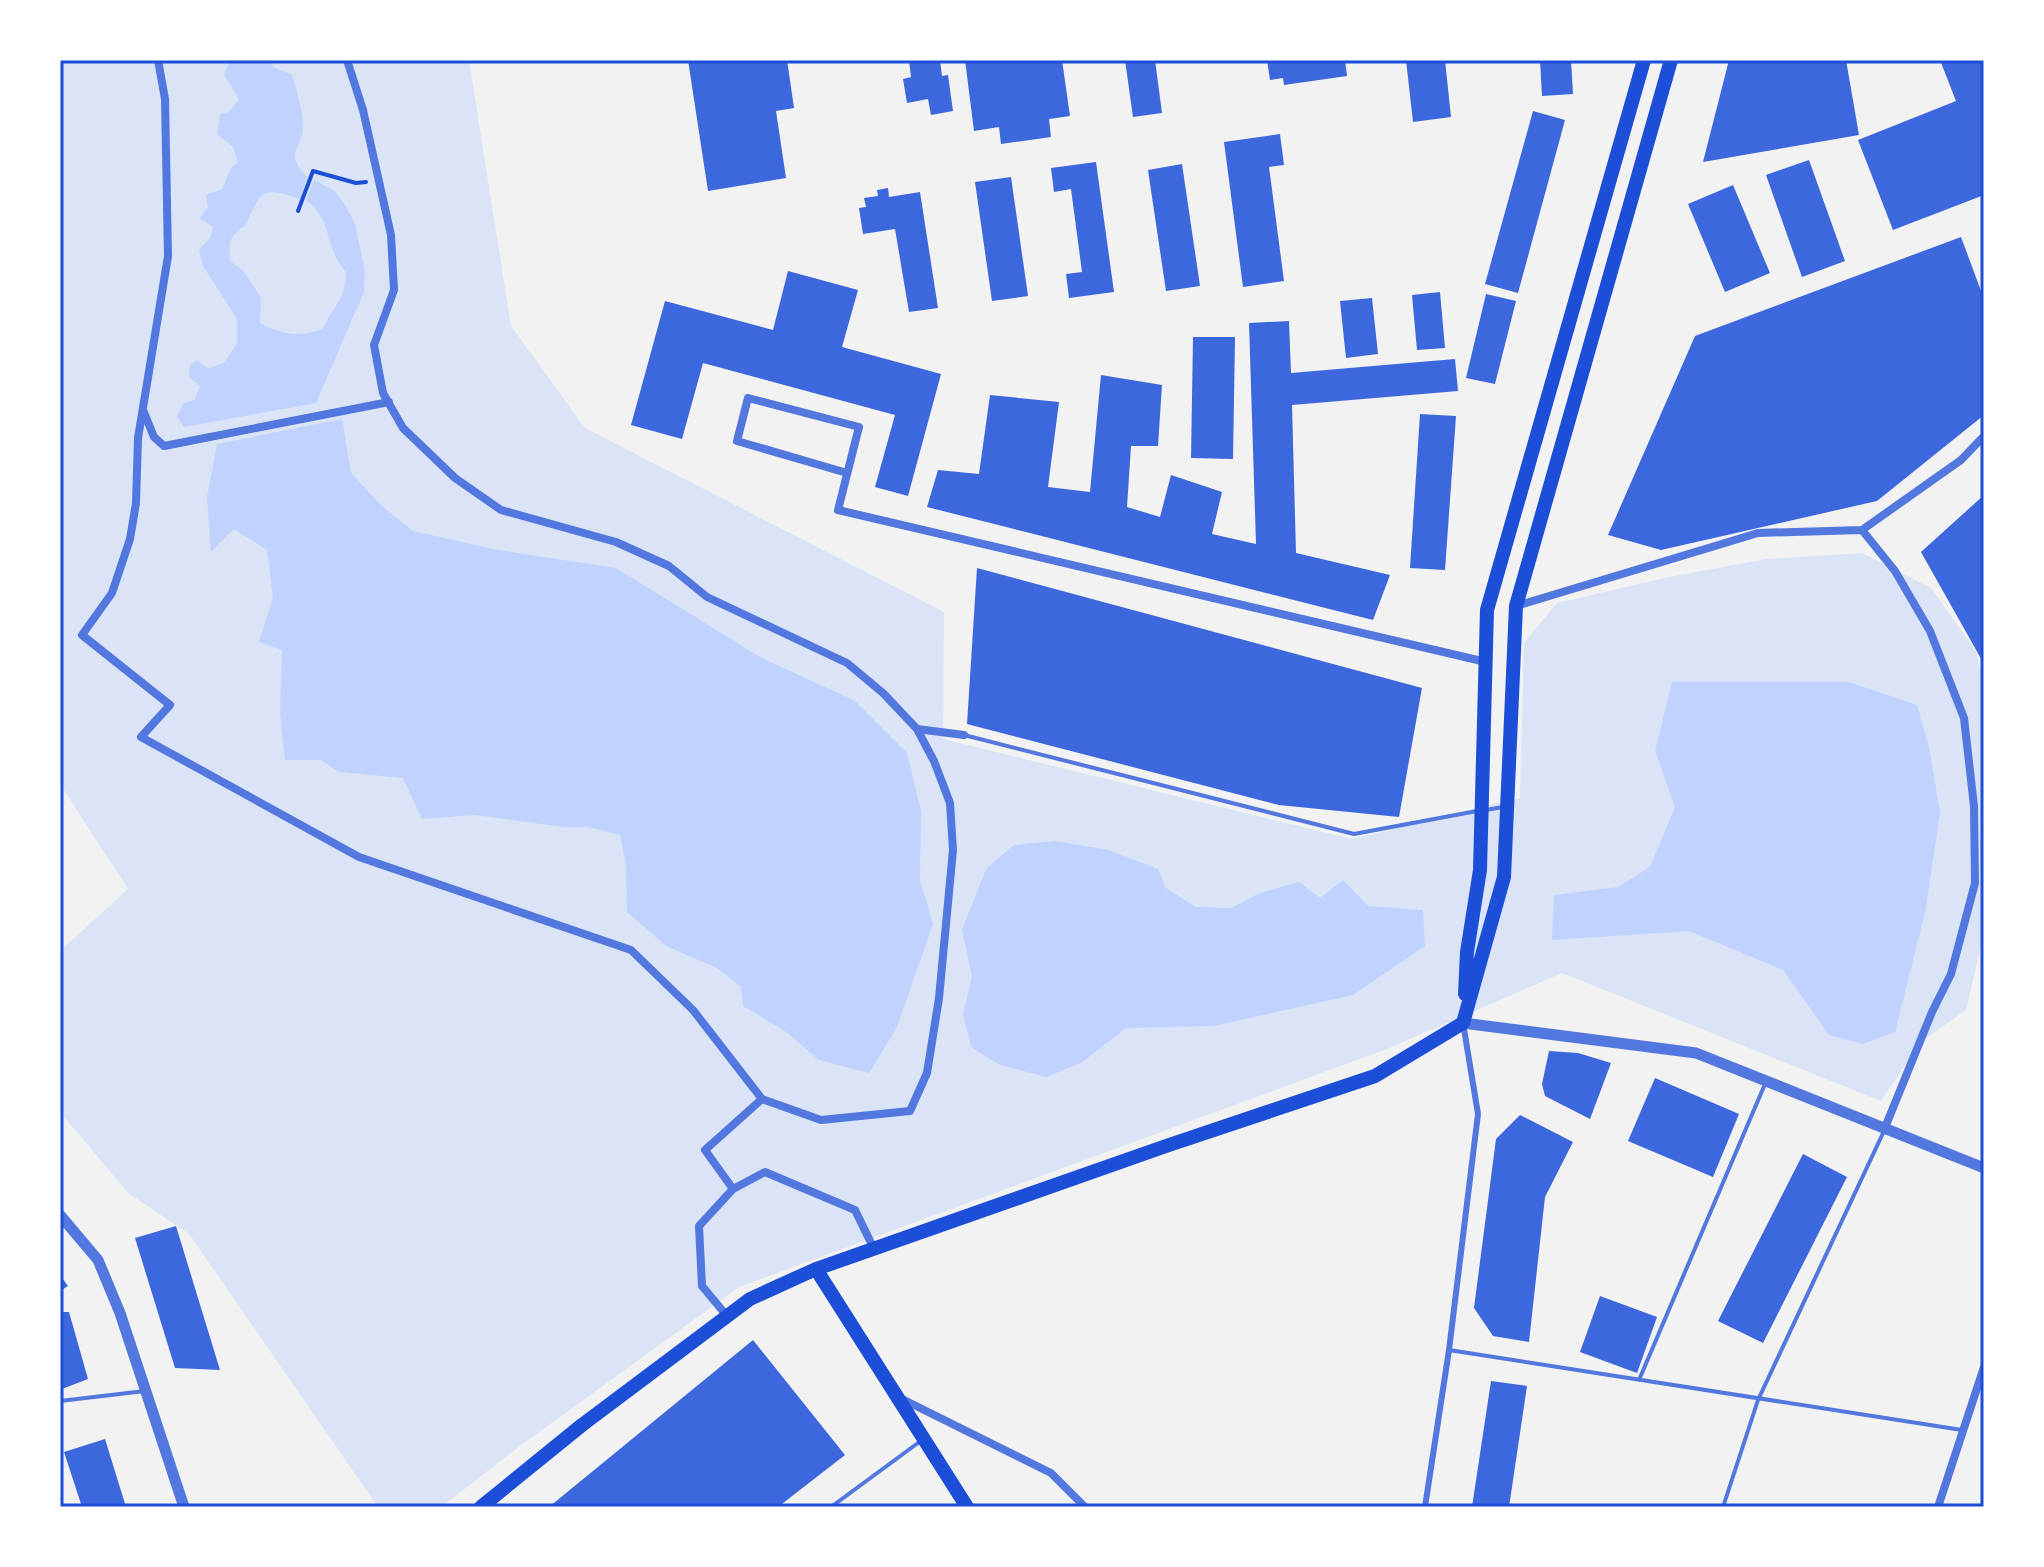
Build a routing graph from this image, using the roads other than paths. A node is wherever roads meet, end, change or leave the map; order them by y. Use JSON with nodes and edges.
{"nodes":[{"id":1,"x":158,"y":60,"type":"edge"},
{"id":2,"x":347,"y":60,"type":"edge"},
{"id":3,"x":1644,"y":60,"type":"edge"},
{"id":4,"x":1671,"y":60,"type":"edge"},
{"id":5,"x":389,"y":402,"type":"junction"},
{"id":6,"x":143,"y":409,"type":"junction"},
{"id":7,"x":1984,"y":436,"type":"edge"},
{"id":8,"x":847,"y":473,"type":"junction"},
{"id":9,"x":1862,"y":530,"type":"junction"},
{"id":10,"x":1516,"y":606,"type":"junction"},
{"id":11,"x":1486,"y":662,"type":"junction"},
{"id":12,"x":917,"y":729,"type":"junction"},
{"id":13,"x":964,"y":735,"type":"joint"},
{"id":14,"x":1507,"y":807,"type":"junction"},
{"id":15,"x":1481,"y":810,"type":"junction"},
{"id":16,"x":1979,"y":884,"type":"edge"},
{"id":17,"x":1463,"y":1023,"type":"junction"},
{"id":18,"x":1766,"y":1082,"type":"junction"},
{"id":19,"x":762,"y":1099,"type":"junction"},
{"id":20,"x":1884,"y":1130,"type":"junction"},
{"id":21,"x":1984,"y":1168,"type":"edge"},
{"id":22,"x":733,"y":1189,"type":"junction"},
{"id":23,"x":60,"y":1215,"type":"edge"},
{"id":24,"x":874,"y":1249,"type":"junction"},
{"id":25,"x":816,"y":1269,"type":"junction"},
{"id":26,"x":727,"y":1316,"type":"junction"},
{"id":27,"x":1449,"y":1350,"type":"junction"},
{"id":28,"x":1984,"y":1367,"type":"edge"},
{"id":29,"x":1639,"y":1380,"type":"junction"},
{"id":30,"x":146,"y":1391,"type":"junction"},
{"id":31,"x":898,"y":1398,"type":"junction"},
{"id":32,"x":1758,"y":1400,"type":"junction"},
{"id":33,"x":60,"y":1401,"type":"edge"},
{"id":34,"x":1964,"y":1430,"type":"junction"},
{"id":35,"x":924,"y":1438,"type":"junction"},
{"id":36,"x":184,"y":1507,"type":"edge"},
{"id":37,"x":481,"y":1507,"type":"edge"},
{"id":38,"x":831,"y":1507,"type":"edge"},
{"id":39,"x":967,"y":1507,"type":"edge"},
{"id":40,"x":1085,"y":1507,"type":"edge"},
{"id":41,"x":1425,"y":1507,"type":"edge"},
{"id":42,"x":1723,"y":1507,"type":"edge"},
{"id":43,"x":1938,"y":1507,"type":"edge"}],
"edges":[{"from":1,"to":6,"type":"street"},
{"from":2,"to":5,"type":"street"},
{"from":3,"to":11,"type":"main road"},
{"from":4,"to":10,"type":"main road"},
{"from":5,"to":6,"type":"street"},
{"from":5,"to":12,"type":"street"},
{"from":6,"to":19,"type":"street"},
{"from":7,"to":9,"type":"street"},
{"from":8,"to":8,"type":"street"},
{"from":8,"to":11,"type":"street"},
{"from":9,"to":10,"type":"street"},
{"from":9,"to":16,"type":"street"},
{"from":10,"to":14,"type":"main road"},
{"from":11,"to":15,"type":"main road"},
{"from":12,"to":13,"type":"street"},
{"from":12,"to":19,"type":"street"},
{"from":13,"to":15,"type":"lane"},
{"from":14,"to":15,"type":"lane"},
{"from":14,"to":17,"type":"main road"},
{"from":15,"to":17,"type":"main road"},
{"from":16,"to":20,"type":"street"},
{"from":17,"to":18,"type":"street"},
{"from":17,"to":24,"type":"main road"},
{"from":17,"to":27,"type":"street"},
{"from":18,"to":20,"type":"street"},
{"from":18,"to":29,"type":"lane"},
{"from":19,"to":22,"type":"street"},
{"from":20,"to":21,"type":"street"},
{"from":20,"to":32,"type":"lane"},
{"from":22,"to":24,"type":"street"},
{"from":22,"to":26,"type":"street"},
{"from":23,"to":30,"type":"street"},
{"from":24,"to":25,"type":"main road"},
{"from":25,"to":26,"type":"main road"},
{"from":25,"to":31,"type":"main road"},
{"from":26,"to":37,"type":"main road"},
{"from":27,"to":29,"type":"lane"},
{"from":27,"to":41,"type":"street"},
{"from":28,"to":34,"type":"street"},
{"from":29,"to":32,"type":"lane"},
{"from":30,"to":33,"type":"lane"},
{"from":30,"to":36,"type":"street"},
{"from":31,"to":35,"type":"main road"},
{"from":31,"to":40,"type":"street"},
{"from":32,"to":34,"type":"lane"},
{"from":32,"to":42,"type":"lane"},
{"from":34,"to":43,"type":"street"},
{"from":35,"to":38,"type":"lane"},
{"from":35,"to":39,"type":"main road"}]}
